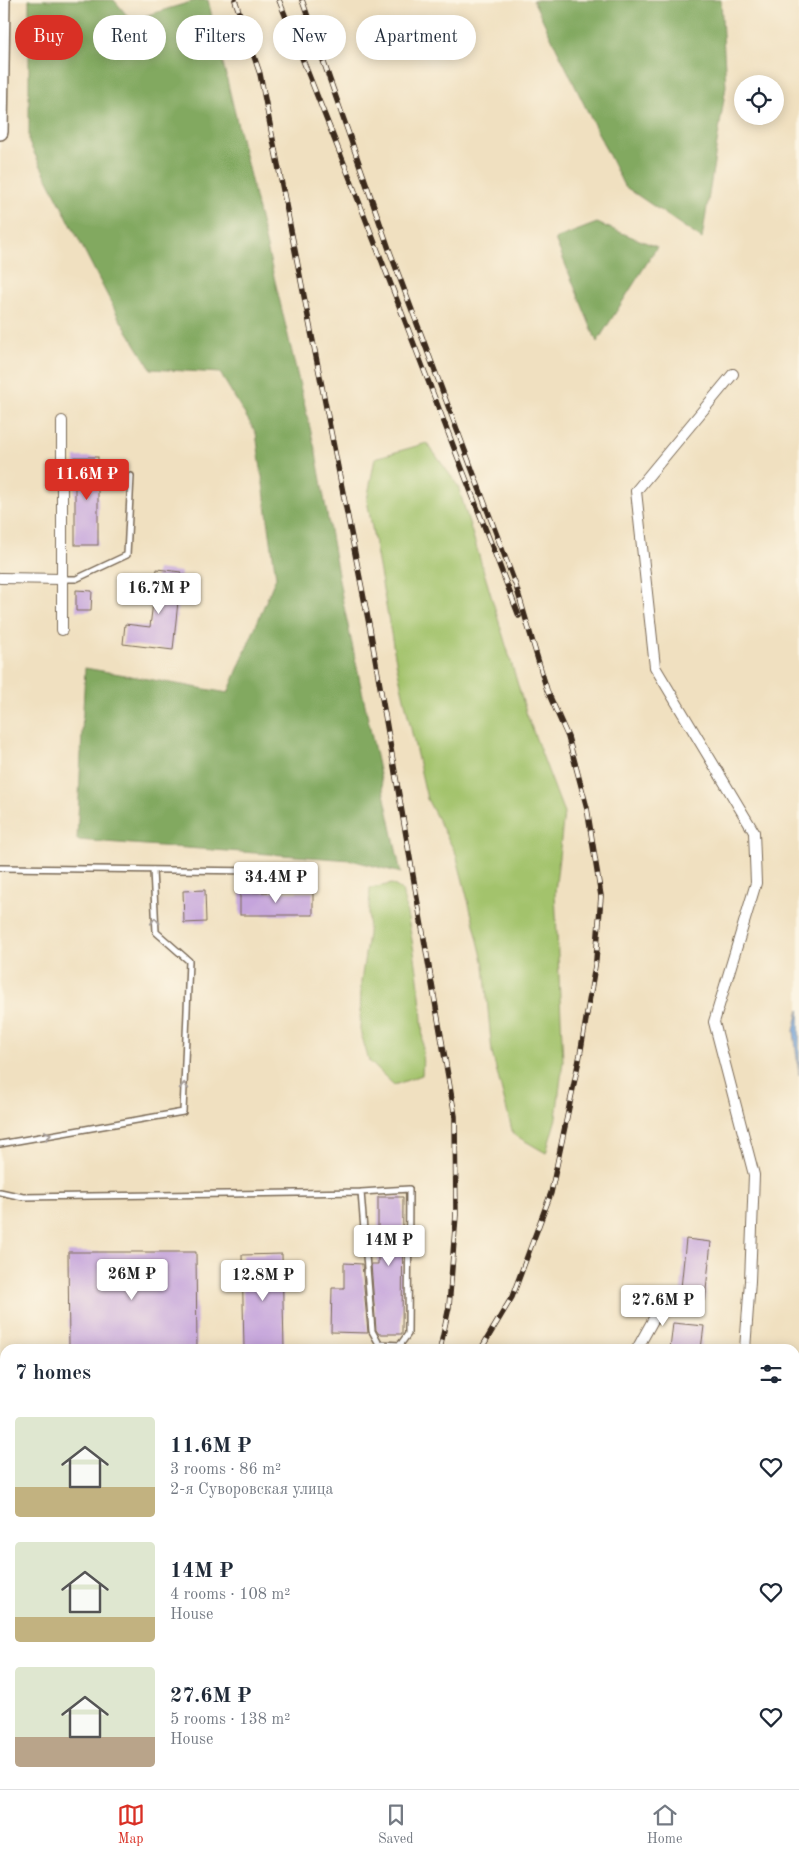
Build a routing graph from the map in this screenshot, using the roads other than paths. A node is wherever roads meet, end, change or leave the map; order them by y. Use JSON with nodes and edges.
{"nodes":[{"id":1,"x":2,"y":0,"type":"edge"},
{"id":2,"x":0,"y":132,"type":"edge"},
{"id":3,"x":733,"y":374,"type":"dead end"},
{"id":4,"x":62,"y":421,"type":"dead end"},
{"id":5,"x":130,"y":476,"type":"dead end"},
{"id":6,"x":0,"y":578,"type":"edge"},
{"id":7,"x":63,"y":579,"type":"junction"},
{"id":8,"x":62,"y":630,"type":"dead end"},
{"id":9,"x":0,"y":868,"type":"edge"},
{"id":10,"x":153,"y":870,"type":"junction"},
{"id":11,"x":260,"y":871,"type":"dead end"},
{"id":12,"x":0,"y":1144,"type":"edge"},
{"id":13,"x":0,"y":1192,"type":"edge"},
{"id":14,"x":361,"y":1192,"type":"junction"},
{"id":15,"x":668,"y":1293,"type":"dead end"},
{"id":16,"x":379,"y":1344,"type":"edge"},
{"id":17,"x":401,"y":1344,"type":"edge"},
{"id":18,"x":640,"y":1344,"type":"edge"},
{"id":19,"x":745,"y":1344,"type":"edge"}],
"edges":[{"from":1,"to":2,"type":"street"},
{"from":3,"to":19,"type":"street"},
{"from":4,"to":7,"type":"street"},
{"from":5,"to":7,"type":"lane"},
{"from":6,"to":7,"type":"street"},
{"from":7,"to":8,"type":"street"},
{"from":9,"to":10,"type":"lane"},
{"from":10,"to":11,"type":"lane"},
{"from":12,"to":10,"type":"lane","one_way":true},
{"from":13,"to":14,"type":"lane"},
{"from":14,"to":16,"type":"lane"},
{"from":14,"to":17,"type":"lane"},
{"from":15,"to":18,"type":"street"}]}
